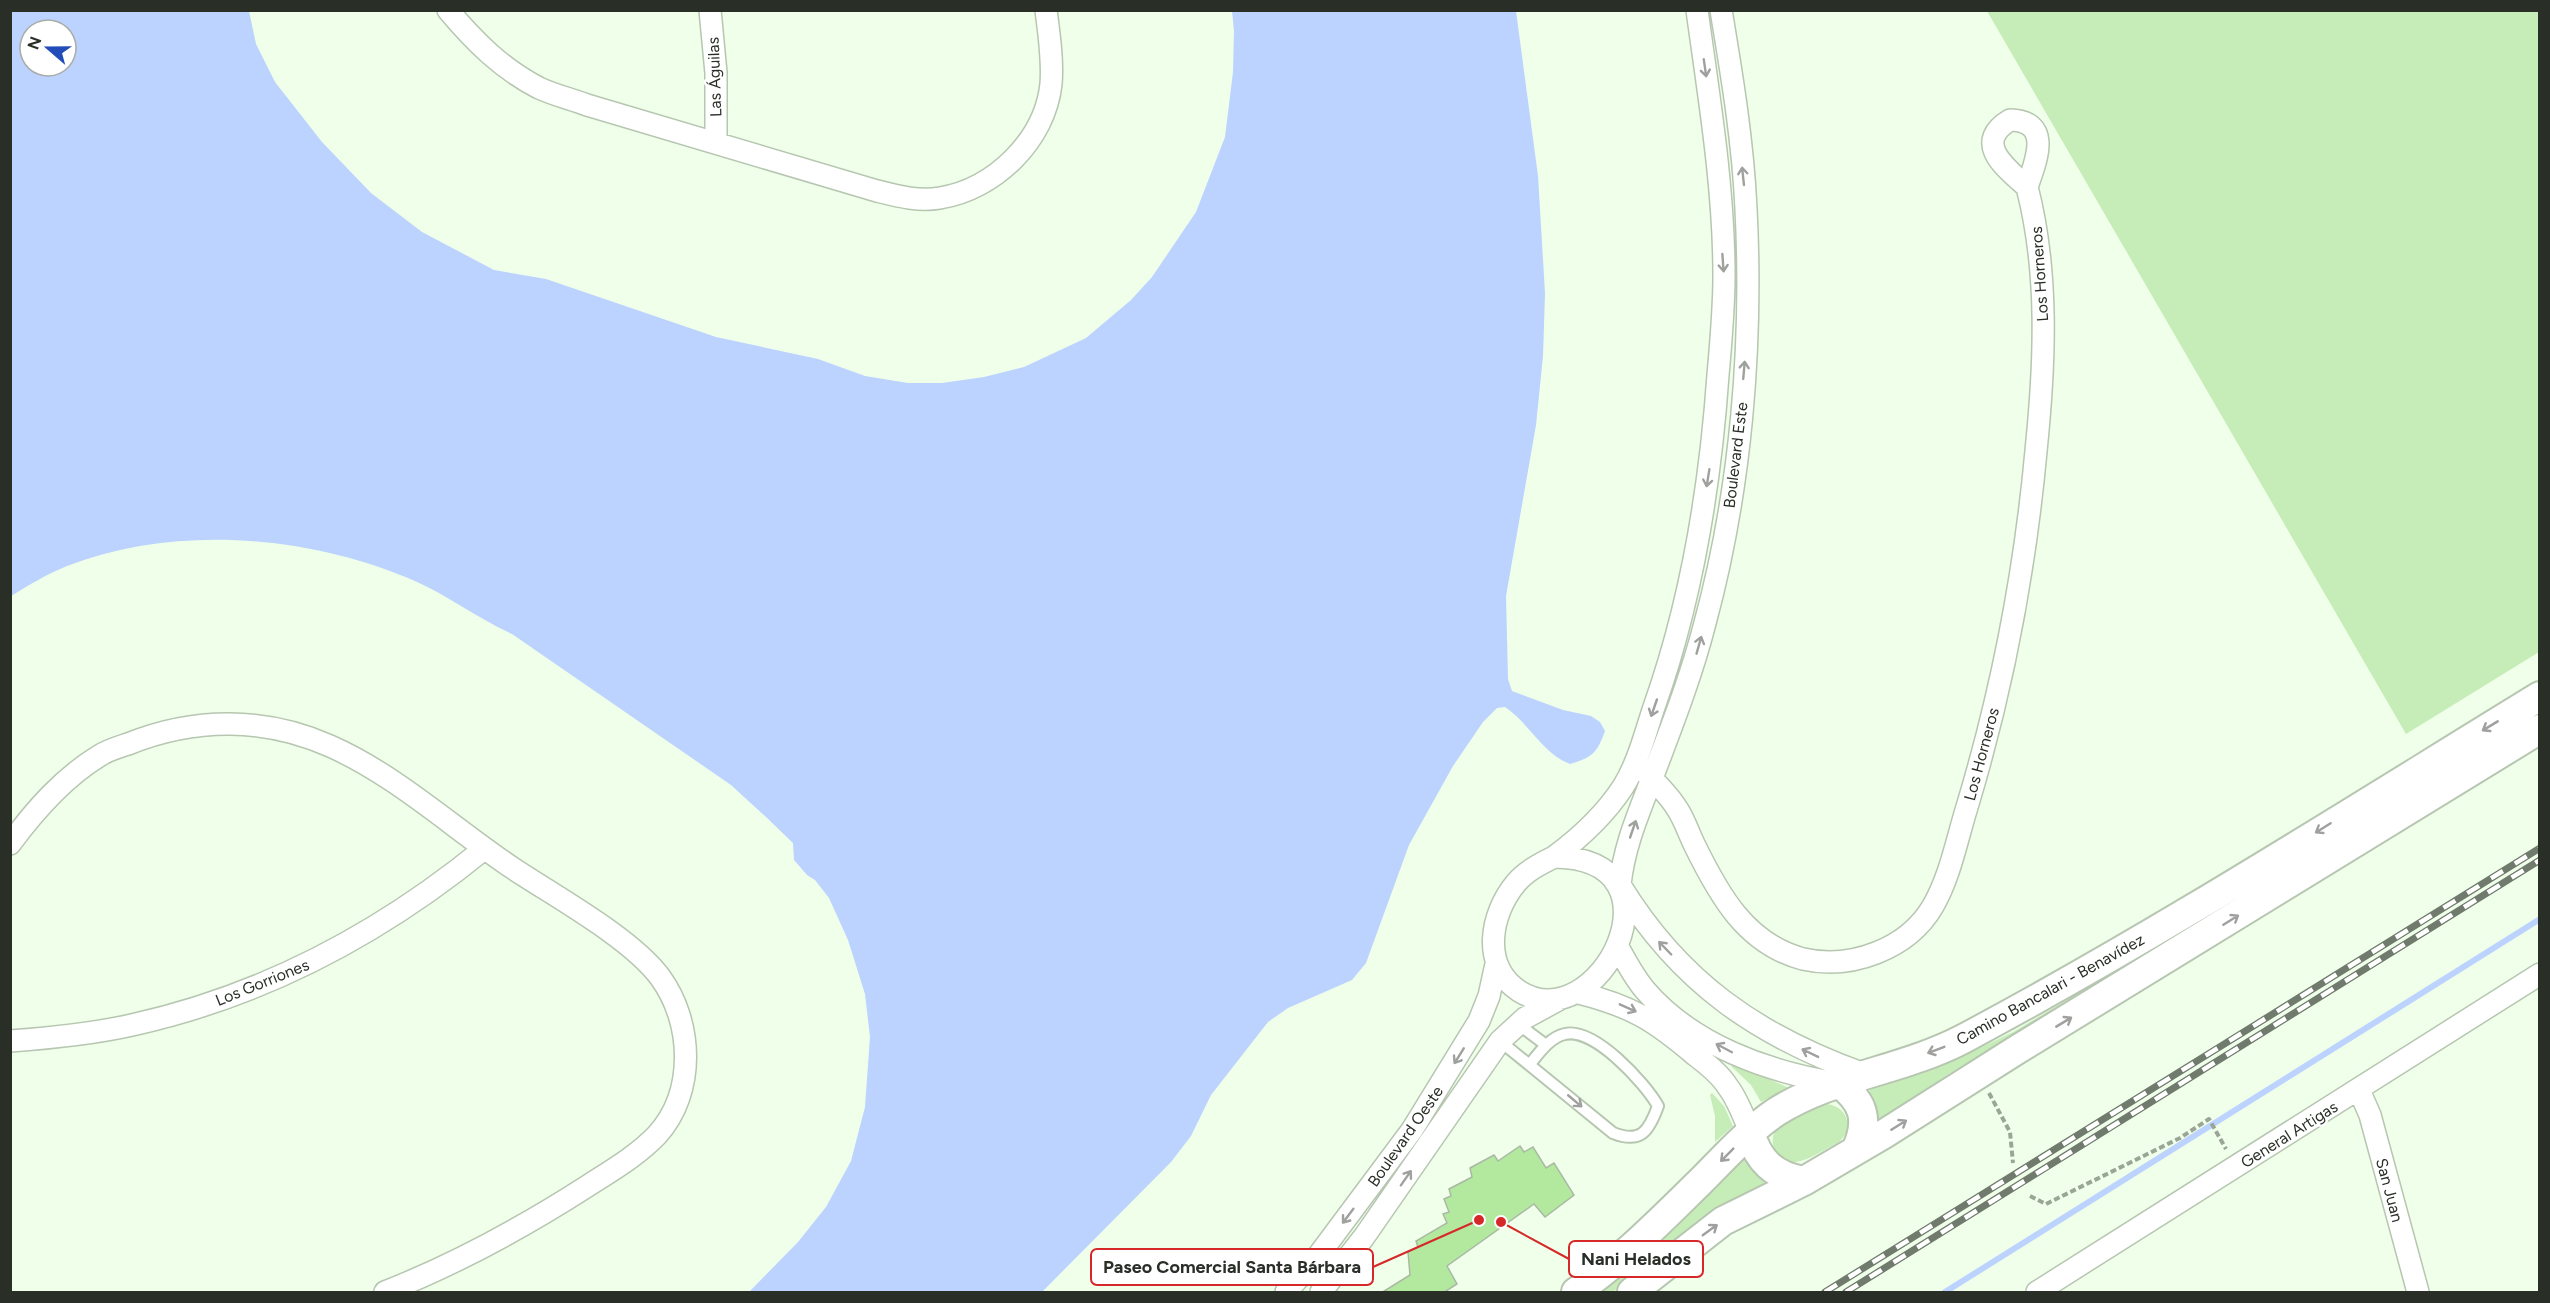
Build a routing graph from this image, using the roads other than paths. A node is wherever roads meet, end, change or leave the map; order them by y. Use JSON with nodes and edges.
{"nodes":[{"id":1,"x":448,"y":10,"type":"edge"},
{"id":2,"x":710,"y":10,"type":"edge"},
{"id":3,"x":1046,"y":10,"type":"edge"},
{"id":4,"x":1697,"y":10,"type":"edge"},
{"id":5,"x":1721,"y":10,"type":"edge"},
{"id":6,"x":1736,"y":104,"type":"junction"},
{"id":7,"x":1711,"y":108,"type":"junction"},
{"id":8,"x":716,"y":143,"type":"junction"},
{"id":9,"x":2027,"y":187,"type":"dead end"},
{"id":10,"x":1713,"y":443,"type":"junction"},
{"id":11,"x":1737,"y":445,"type":"junction"},
{"id":12,"x":2540,"y":696,"type":"edge"},
{"id":13,"x":2540,"y":729,"type":"edge"},
{"id":14,"x":1635,"y":763,"type":"junction"},
{"id":15,"x":1652,"y":779,"type":"junction"},
{"id":16,"x":10,"y":844,"type":"edge"},
{"id":17,"x":484,"y":849,"type":"junction"},
{"id":18,"x":1554,"y":857,"type":"junction"},
{"id":19,"x":1620,"y":885,"type":"junction"},
{"id":20,"x":1618,"y":946,"type":"junction"},
{"id":21,"x":1496,"y":964,"type":"junction"},
{"id":22,"x":2540,"y":974,"type":"edge"},
{"id":23,"x":1579,"y":993,"type":"junction"},
{"id":24,"x":1558,"y":999,"type":"junction"},
{"id":25,"x":1479,"y":1021,"type":"junction"},
{"id":26,"x":1518,"y":1024,"type":"junction"},
{"id":27,"x":10,"y":1041,"type":"edge"},
{"id":28,"x":1500,"y":1041,"type":"junction"},
{"id":29,"x":1545,"y":1046,"type":"junction"},
{"id":30,"x":1530,"y":1064,"type":"junction"},
{"id":31,"x":1852,"y":1079,"type":"junction"},
{"id":32,"x":2359,"y":1090,"type":"junction"},
{"id":33,"x":1750,"y":1132,"type":"junction"},
{"id":34,"x":1857,"y":1148,"type":"junction"},
{"id":35,"x":1803,"y":1181,"type":"junction"},
{"id":36,"x":385,"y":1293,"type":"edge"},
{"id":37,"x":1287,"y":1293,"type":"edge"},
{"id":38,"x":1321,"y":1293,"type":"edge"},
{"id":39,"x":1576,"y":1293,"type":"edge"},
{"id":40,"x":1632,"y":1293,"type":"edge"},
{"id":41,"x":2037,"y":1293,"type":"edge"},
{"id":42,"x":2418,"y":1293,"type":"edge"}],
"edges":[{"from":1,"to":8,"type":"street"},
{"from":2,"to":8,"type":"street","name":"Las Águilas"},
{"from":3,"to":8,"type":"street"},
{"from":4,"to":7,"type":"street","name":"Boulevard Este","one_way":true},
{"from":5,"to":6,"type":"street","name":"Boulevard Este"},
{"from":6,"to":7,"type":"street"},
{"from":11,"to":6,"type":"street","name":"Boulevard Este","one_way":true},
{"from":7,"to":10,"type":"street","name":"Boulevard Este","one_way":true},
{"from":9,"to":15,"type":"street","name":"Los Horneros"},
{"from":10,"to":11,"type":"street"},
{"from":10,"to":14,"type":"street","name":"Boulevard Este","one_way":true},
{"from":15,"to":11,"type":"street","name":"Boulevard Este","one_way":true},
{"from":12,"to":31,"type":"main road","name":"Camino Bancalari - Benavídez","one_way":true},
{"from":34,"to":13,"type":"main road","name":"Camino Bancalari - Benavídez","one_way":true},
{"from":14,"to":15,"type":"street","name":"Los Horneros"},
{"from":14,"to":18,"type":"street","name":"Boulevard Este"},
{"from":19,"to":15,"type":"street","name":"Boulevard Este","one_way":true},
{"from":16,"to":17,"type":"street"},
{"from":17,"to":27,"type":"street","name":"Los Gorriones"},
{"from":17,"to":36,"type":"street"},
{"from":18,"to":19,"type":"street"},
{"from":18,"to":21,"type":"street"},
{"from":19,"to":20,"type":"street"},
{"from":31,"to":19,"type":"street","one_way":true},
{"from":20,"to":23,"type":"street"},
{"from":31,"to":20,"type":"street","one_way":true},
{"from":21,"to":24,"type":"street"},
{"from":21,"to":25,"type":"street","name":"Boulevard Oeste"},
{"from":22,"to":32,"type":"street","name":"General Artigas"},
{"from":23,"to":24,"type":"street"},
{"from":23,"to":33,"type":"street","one_way":true},
{"from":24,"to":26,"type":"street","name":"Boulevard Oeste"},
{"from":25,"to":28,"type":"street"},
{"from":25,"to":37,"type":"street","name":"Boulevard Oeste","one_way":true},
{"from":26,"to":28,"type":"street","name":"Boulevard Oeste"},
{"from":26,"to":29,"type":"lane"},
{"from":28,"to":30,"type":"lane"},
{"from":38,"to":28,"type":"street","name":"Boulevard Oeste","one_way":true},
{"from":29,"to":30,"type":"lane"},
{"from":30,"to":29,"type":"lane","one_way":true},
{"from":31,"to":33,"type":"main road","name":"Camino Bancalari - Benavídez"},
{"from":31,"to":34,"type":"main road"},
{"from":32,"to":41,"type":"street","name":"General Artigas"},
{"from":32,"to":42,"type":"street","name":"San Juan"},
{"from":33,"to":35,"type":"main road"},
{"from":33,"to":39,"type":"main road","name":"Camino Bancalari - Benavídez","one_way":true},
{"from":34,"to":35,"type":"main road","name":"Camino Bancalari - Benavídez"},
{"from":40,"to":35,"type":"main road","name":"Camino Bancalari - Benavídez","one_way":true}]}
